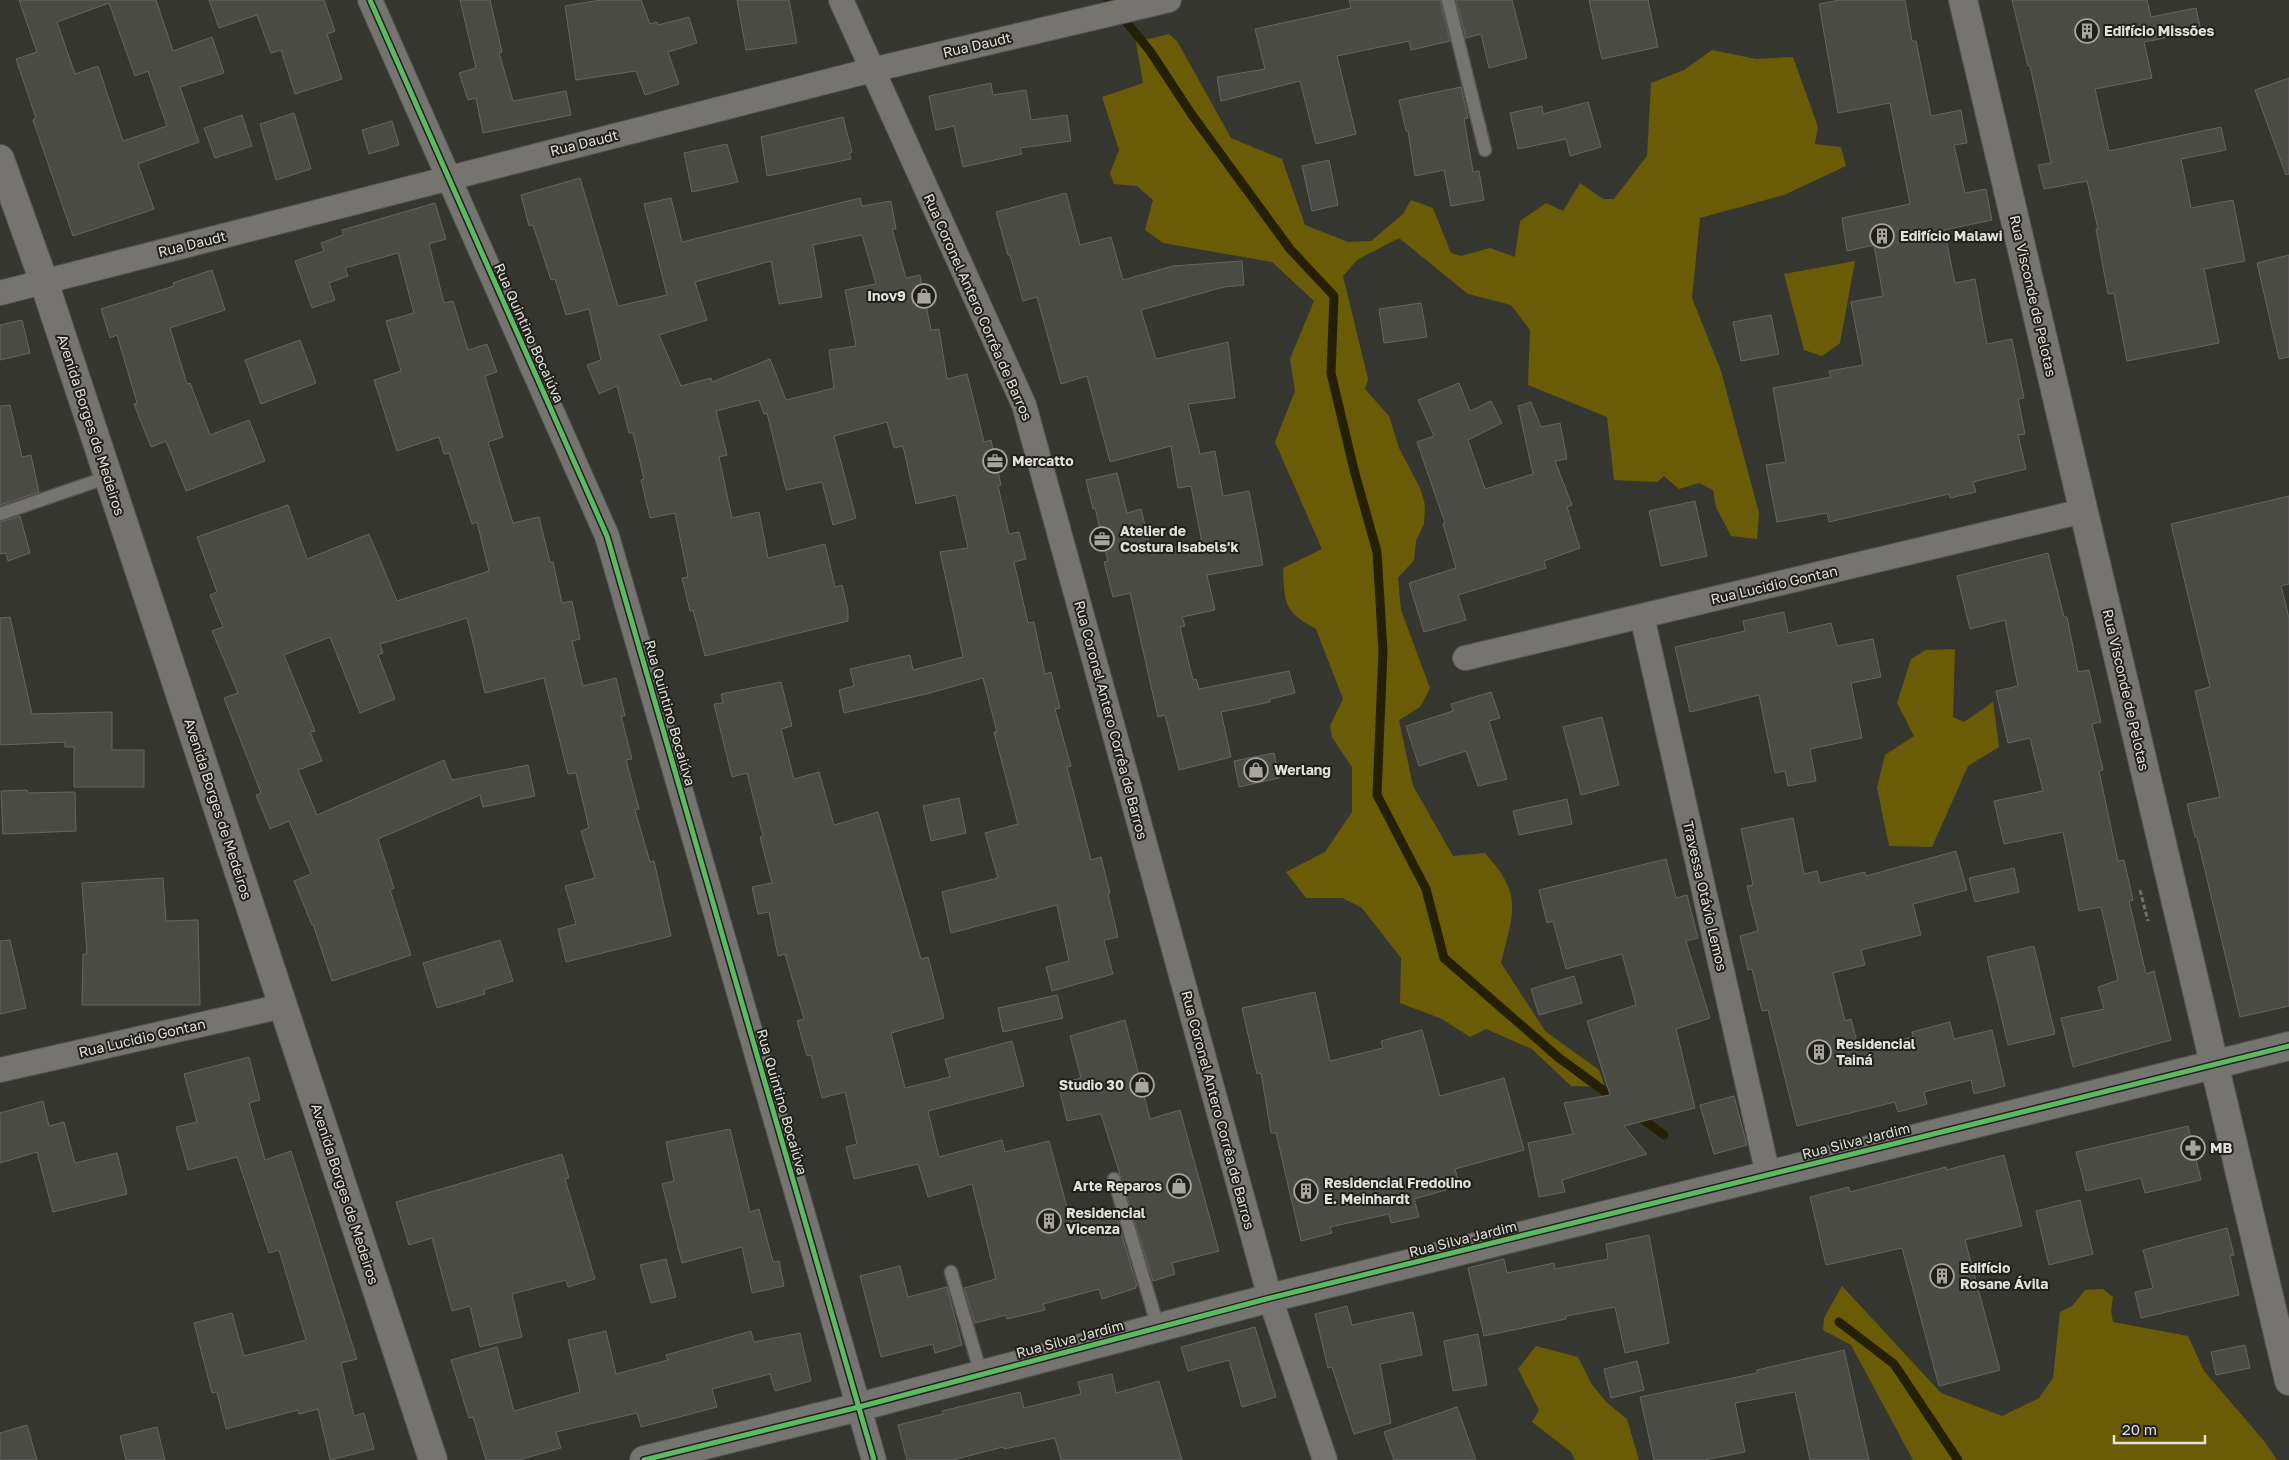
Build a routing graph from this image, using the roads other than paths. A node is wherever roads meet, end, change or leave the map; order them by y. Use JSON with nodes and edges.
{"nodes":[{"id":1,"x":370,"y":0,"type":"edge"},
{"id":2,"x":841,"y":0,"type":"edge"},
{"id":3,"x":1169,"y":0,"type":"edge"},
{"id":4,"x":1448,"y":0,"type":"edge"},
{"id":5,"x":1963,"y":0,"type":"edge"},
{"id":6,"x":872,"y":70,"type":"junction"},
{"id":7,"x":1485,"y":150,"type":"dead end"},
{"id":8,"x":0,"y":159,"type":"edge"},
{"id":9,"x":449,"y":178,"type":"junction"},
{"id":10,"x":44,"y":282,"type":"junction"},
{"id":11,"x":0,"y":293,"type":"edge"},
{"id":12,"x":108,"y":477,"type":"junction"},
{"id":13,"x":2083,"y":511,"type":"junction"},
{"id":14,"x":0,"y":514,"type":"edge"},
{"id":15,"x":1642,"y":616,"type":"junction"},
{"id":16,"x":1464,"y":658,"type":"dead end"},
{"id":17,"x":283,"y":1006,"type":"junction"},
{"id":18,"x":2289,"y":1046,"type":"edge"},
{"id":19,"x":2214,"y":1065,"type":"junction"},
{"id":20,"x":0,"y":1070,"type":"edge"},
{"id":21,"x":1768,"y":1175,"type":"junction"},
{"id":22,"x":1114,"y":1179,"type":"dead end"},
{"id":23,"x":951,"y":1272,"type":"dead end"},
{"id":24,"x":1270,"y":1298,"type":"junction"},
{"id":25,"x":1158,"y":1327,"type":"junction"},
{"id":26,"x":2285,"y":1343,"type":"edge"},
{"id":27,"x":981,"y":1374,"type":"junction"},
{"id":28,"x":2289,"y":1381,"type":"edge"},
{"id":29,"x":858,"y":1406,"type":"junction"},
{"id":30,"x":434,"y":1460,"type":"edge"},
{"id":31,"x":644,"y":1460,"type":"edge"},
{"id":32,"x":874,"y":1460,"type":"edge"},
{"id":33,"x":1325,"y":1460,"type":"edge"}],
"edges":[{"from":1,"to":9,"type":"street","name":"Rua Quintino Bocaiúva"},
{"from":2,"to":6,"type":"street","name":"Rua Coronel Antero Corrêa de Barros"},
{"from":3,"to":6,"type":"street","name":"Rua Daudt"},
{"from":4,"to":7,"type":"lane"},
{"from":5,"to":13,"type":"street","name":"Rua Visconde de Pelotas"},
{"from":6,"to":9,"type":"street","name":"Rua Daudt"},
{"from":6,"to":24,"type":"street","name":"Rua Coronel Antero Corrêa de Barros"},
{"from":8,"to":10,"type":"street","name":"Avenida Borges de Medeiros"},
{"from":9,"to":10,"type":"street","name":"Rua Daudt"},
{"from":9,"to":29,"type":"street","name":"Rua Quintino Bocaiúva"},
{"from":10,"to":11,"type":"street","name":"Rua Daudt"},
{"from":10,"to":12,"type":"street","name":"Avenida Borges de Medeiros"},
{"from":12,"to":14,"type":"lane"},
{"from":12,"to":17,"type":"street","name":"Avenida Borges de Medeiros"},
{"from":13,"to":15,"type":"street","name":"Rua Lucidio Gontan"},
{"from":13,"to":19,"type":"street","name":"Rua Visconde de Pelotas"},
{"from":15,"to":16,"type":"street","name":"Rua Lucidio Gontan"},
{"from":15,"to":21,"type":"street","name":"Travessa Otávio Lemos"},
{"from":17,"to":20,"type":"street","name":"Rua Lucidio Gontan"},
{"from":17,"to":30,"type":"street","name":"Avenida Borges de Medeiros"},
{"from":18,"to":19,"type":"street","name":"Rua Silva Jardim"},
{"from":19,"to":21,"type":"street","name":"Rua Silva Jardim"},
{"from":19,"to":26,"type":"street","name":"Rua Visconde de Pelotas"},
{"from":21,"to":24,"type":"street","name":"Rua Silva Jardim"},
{"from":22,"to":25,"type":"lane"},
{"from":23,"to":27,"type":"lane"},
{"from":24,"to":25,"type":"street","name":"Rua Silva Jardim"},
{"from":24,"to":33,"type":"street","name":"Rua Coronel Antero Corrêa de Barros"},
{"from":25,"to":27,"type":"street","name":"Rua Silva Jardim"},
{"from":26,"to":28,"type":"street","name":"Rua Visconde de Pelotas"},
{"from":27,"to":29,"type":"street","name":"Rua Silva Jardim"},
{"from":29,"to":31,"type":"street","name":"Rua Silva Jardim"},
{"from":29,"to":32,"type":"street","name":"Rua Quintino Bocaiúva"}]}
